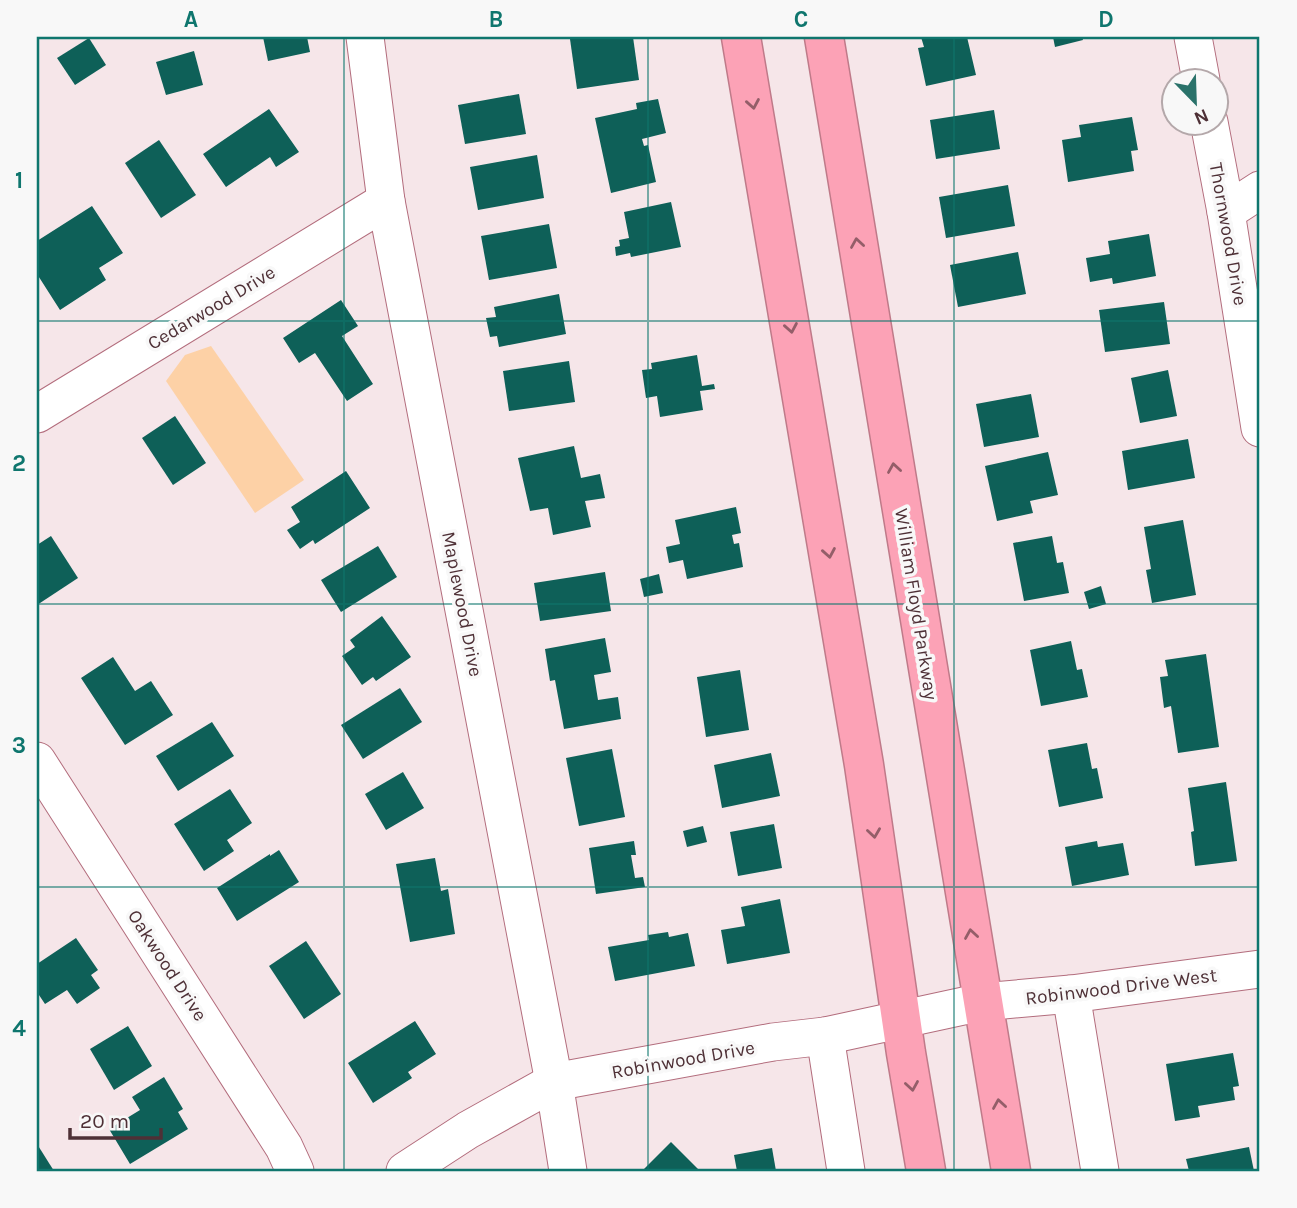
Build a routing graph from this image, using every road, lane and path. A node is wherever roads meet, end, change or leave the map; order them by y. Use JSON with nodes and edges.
{"nodes":[{"id":1,"x":365,"y":37,"type":"edge"},
{"id":2,"x":741,"y":37,"type":"edge"},
{"id":3,"x":824,"y":37,"type":"edge"},
{"id":4,"x":1193,"y":37,"type":"edge"},
{"id":5,"x":1198,"y":66,"type":"edge"},
{"id":6,"x":1212,"y":136,"type":"edge"},
{"id":7,"x":1260,"y":190,"type":"edge"},
{"id":8,"x":386,"y":201,"type":"junction"},
{"id":9,"x":1226,"y":212,"type":"junction"},
{"id":10,"x":37,"y":414,"type":"edge"},
{"id":11,"x":1260,"y":428,"type":"edge"},
{"id":12,"x":37,"y":761,"type":"edge"},
{"id":13,"x":1260,"y":969,"type":"edge"},
{"id":14,"x":1071,"y":994,"type":"junction"},
{"id":15,"x":982,"y":1002,"type":"junction"},
{"id":16,"x":901,"y":1018,"type":"junction"},
{"id":17,"x":825,"y":1036,"type":"junction"},
{"id":18,"x":554,"y":1082,"type":"junction"},
{"id":19,"x":295,"y":1171,"type":"edge"},
{"id":20,"x":405,"y":1171,"type":"edge"},
{"id":21,"x":568,"y":1171,"type":"edge"},
{"id":22,"x":846,"y":1171,"type":"edge"},
{"id":23,"x":926,"y":1171,"type":"edge"},
{"id":24,"x":1011,"y":1171,"type":"edge"},
{"id":25,"x":1100,"y":1171,"type":"edge"}],
"edges":[{"from":1,"to":8,"type":"street","name":"Maplewood Drive"},
{"from":2,"to":16,"type":"highway","one_way":true},
{"from":15,"to":3,"type":"highway","name":"William Floyd Parkway","one_way":true},
{"from":4,"to":5,"type":"street"},
{"from":6,"to":9,"type":"street","name":"Thornwood Drive"},
{"from":7,"to":9,"type":"street"},
{"from":8,"to":10,"type":"street","name":"Cedarwood Drive"},
{"from":8,"to":18,"type":"street","name":"Maplewood Drive"},
{"from":9,"to":11,"type":"street","name":"Thornwood Drive"},
{"from":12,"to":19,"type":"street","name":"Oakwood Drive"},
{"from":13,"to":14,"type":"street","name":"Robinwood Drive West"},
{"from":14,"to":15,"type":"street","name":"Robinwood Drive West"},
{"from":14,"to":25,"type":"street"},
{"from":15,"to":16,"type":"street","name":"Robinwood Drive"},
{"from":24,"to":15,"type":"highway","name":"William Floyd Parkway","one_way":true},
{"from":16,"to":17,"type":"street","name":"Robinwood Drive"},
{"from":16,"to":23,"type":"highway","one_way":true},
{"from":17,"to":18,"type":"street","name":"Robinwood Drive"},
{"from":17,"to":22,"type":"street"},
{"from":18,"to":20,"type":"street","name":"Robinwood Drive"},
{"from":18,"to":21,"type":"street","name":"Maplewood Drive"}]}
